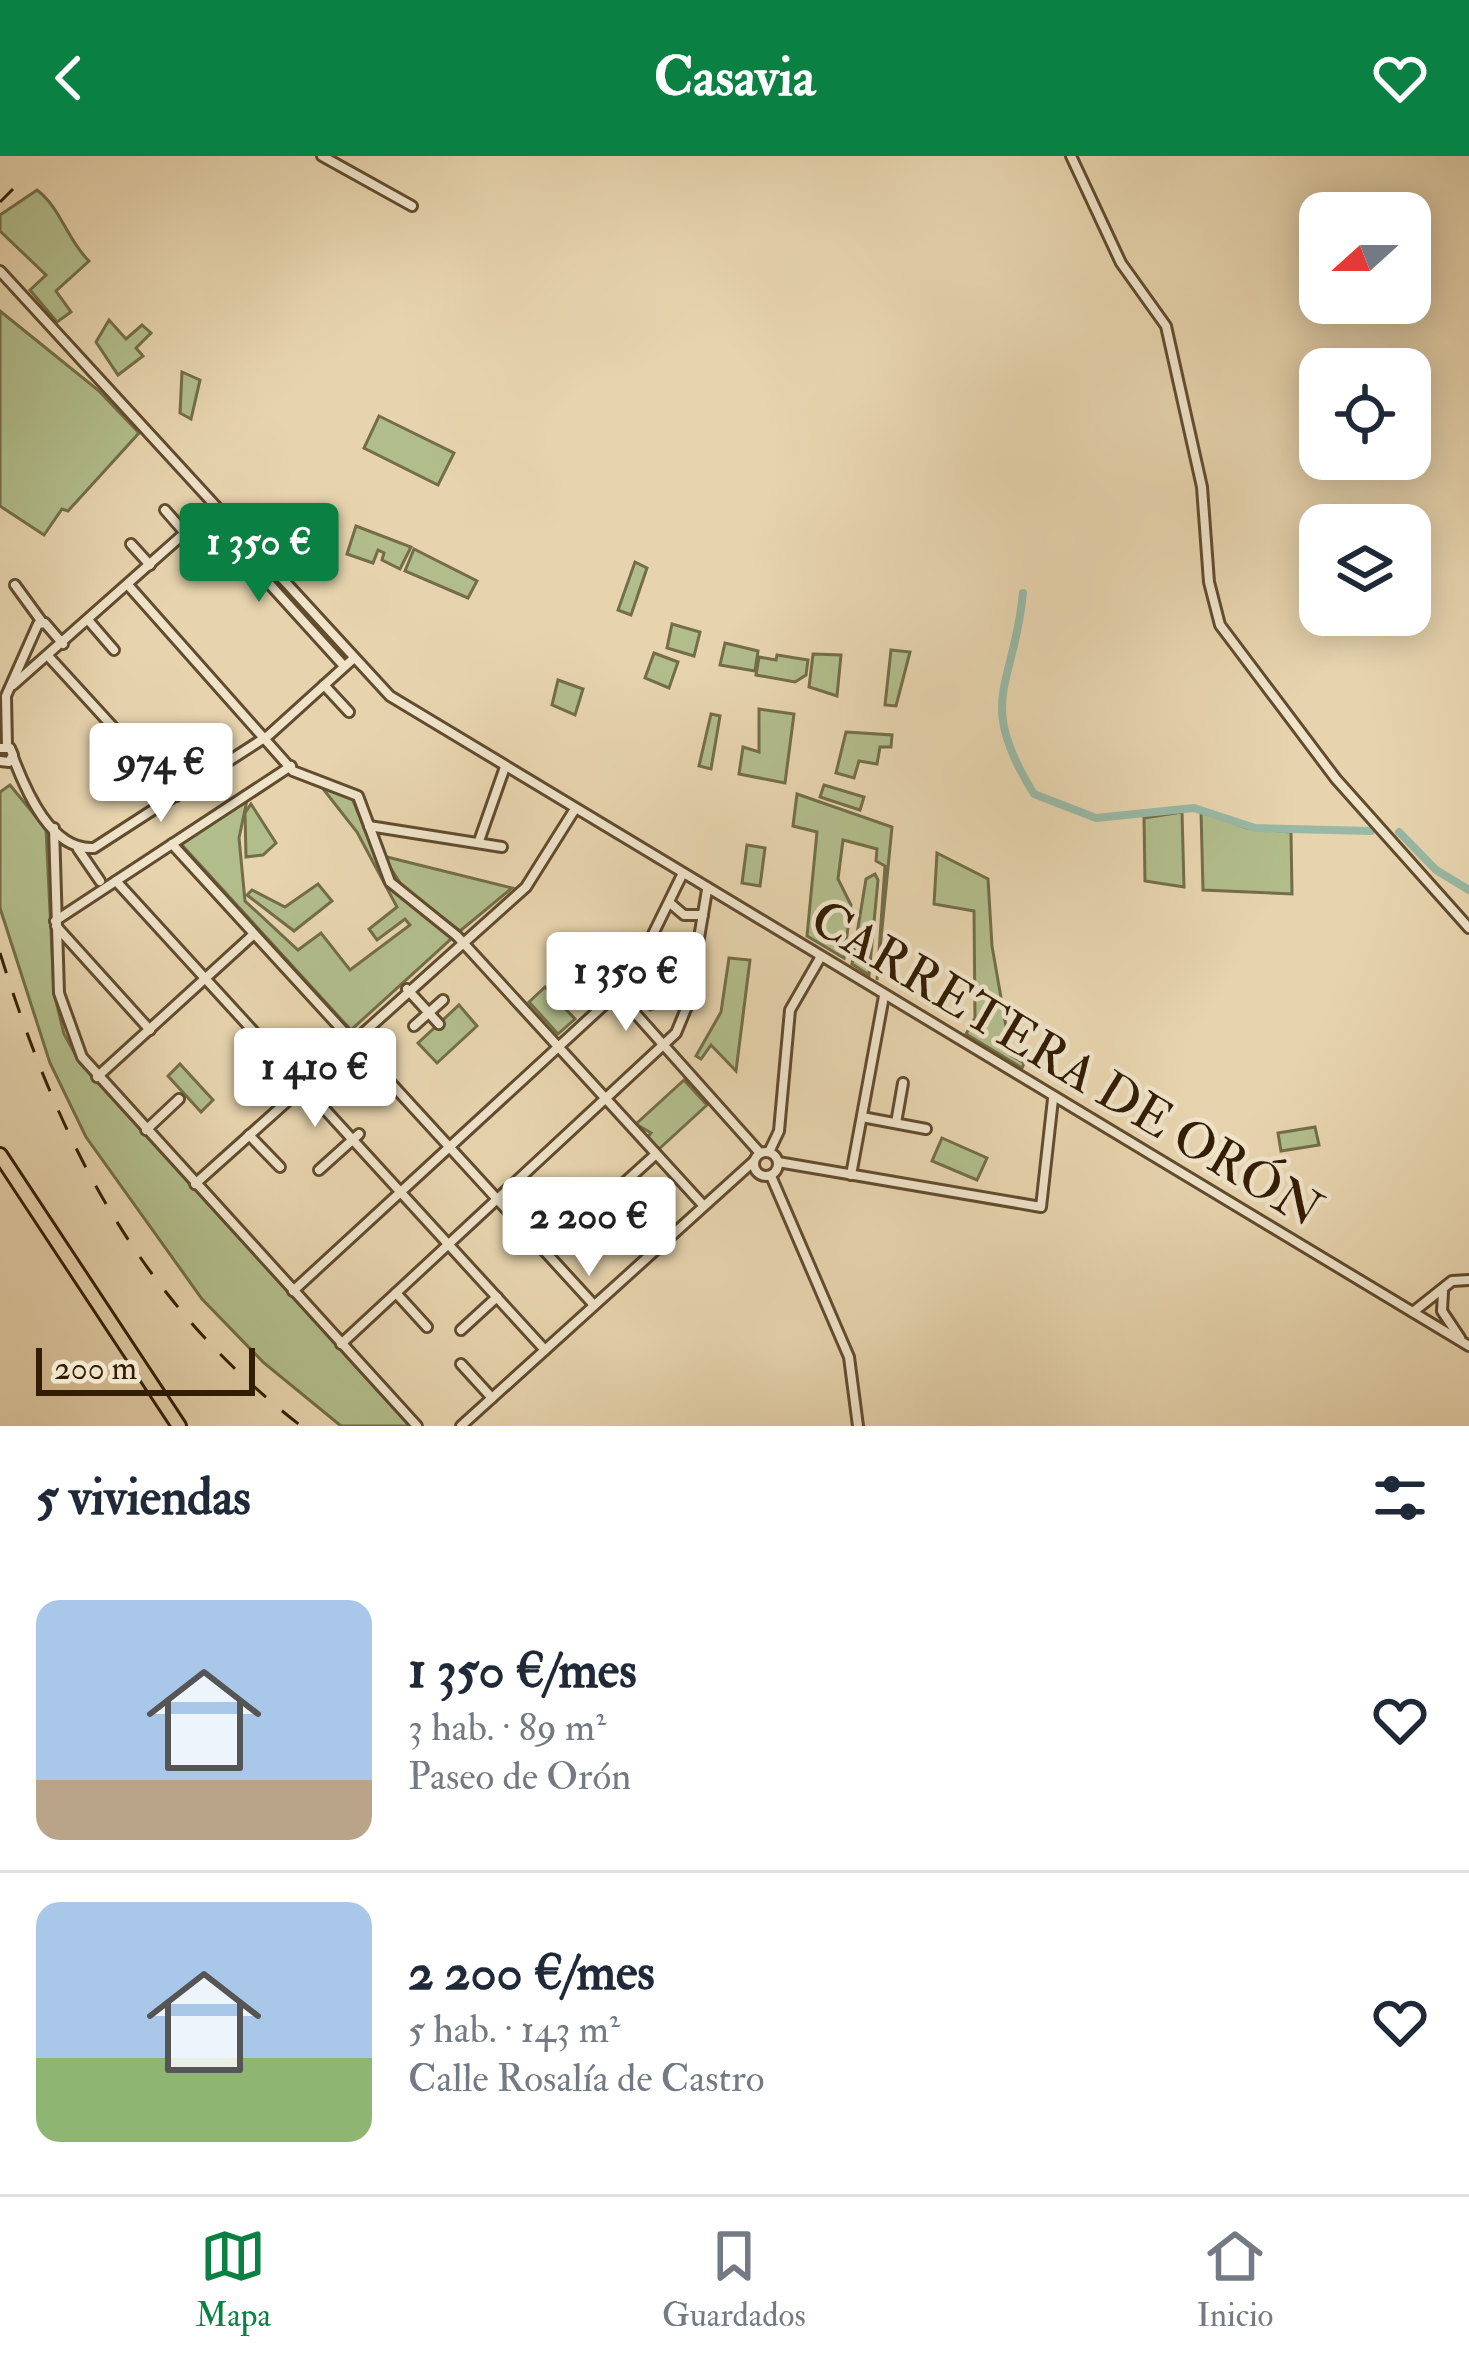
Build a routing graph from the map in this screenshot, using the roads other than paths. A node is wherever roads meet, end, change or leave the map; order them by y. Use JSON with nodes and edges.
{"nodes":[{"id":1,"x":322,"y":156,"type":"edge"},
{"id":2,"x":1071,"y":156,"type":"edge"},
{"id":3,"x":412,"y":206,"type":"dead end"},
{"id":4,"x":0,"y":271,"type":"edge"},
{"id":5,"x":165,"y":510,"type":"dead end"},
{"id":6,"x":210,"y":511,"type":"junction"},
{"id":7,"x":185,"y":534,"type":"junction"},
{"id":8,"x":131,"y":544,"type":"dead end"},
{"id":9,"x":150,"y":566,"type":"junction"},
{"id":10,"x":15,"y":585,"type":"dead end"},
{"id":11,"x":128,"y":586,"type":"junction"},
{"id":12,"x":89,"y":621,"type":"junction"},
{"id":13,"x":42,"y":622,"type":"junction"},
{"id":14,"x":63,"y":644,"type":"junction"},
{"id":15,"x":114,"y":650,"type":"dead end"},
{"id":16,"x":50,"y":657,"type":"junction"},
{"id":17,"x":353,"y":659,"type":"junction"},
{"id":18,"x":344,"y":667,"type":"junction"},
{"id":19,"x":13,"y":685,"type":"junction"},
{"id":20,"x":324,"y":685,"type":"junction"},
{"id":21,"x":349,"y":712,"type":"dead end"},
{"id":22,"x":266,"y":737,"type":"junction"},
{"id":23,"x":4,"y":747,"type":"edge"},
{"id":24,"x":13,"y":758,"type":"junction"},
{"id":25,"x":0,"y":761,"type":"edge"},
{"id":26,"x":291,"y":766,"type":"junction"},
{"id":27,"x":505,"y":767,"type":"junction"},
{"id":28,"x":176,"y":796,"type":"junction"},
{"id":29,"x":574,"y":809,"type":"junction"},
{"id":30,"x":369,"y":826,"type":"junction"},
{"id":31,"x":53,"y":828,"type":"junction"},
{"id":32,"x":479,"y":841,"type":"junction"},
{"id":33,"x":172,"y":844,"type":"junction"},
{"id":34,"x":502,"y":847,"type":"dead end"},
{"id":35,"x":80,"y":848,"type":"junction"},
{"id":36,"x":682,"y":874,"type":"junction"},
{"id":37,"x":100,"y":881,"type":"dead end"},
{"id":38,"x":116,"y":881,"type":"junction"},
{"id":39,"x":707,"y":890,"type":"junction"},
{"id":40,"x":670,"y":901,"type":"junction"},
{"id":41,"x":703,"y":915,"type":"junction"},
{"id":42,"x":55,"y":923,"type":"junction"},
{"id":43,"x":1469,"y":928,"type":"edge"},
{"id":44,"x":254,"y":934,"type":"junction"},
{"id":45,"x":461,"y":940,"type":"junction"},
{"id":46,"x":820,"y":958,"type":"junction"},
{"id":47,"x":205,"y":979,"type":"junction"},
{"id":48,"x":407,"y":989,"type":"junction"},
{"id":49,"x":618,"y":994,"type":"junction"},
{"id":50,"x":884,"y":996,"type":"junction"},
{"id":51,"x":443,"y":1000,"type":"dead end"},
{"id":52,"x":429,"y":1013,"type":"junction"},
{"id":53,"x":439,"y":1024,"type":"dead end"},
{"id":54,"x":414,"y":1026,"type":"dead end"},
{"id":55,"x":150,"y":1030,"type":"junction"},
{"id":56,"x":352,"y":1040,"type":"junction"},
{"id":57,"x":666,"y":1046,"type":"junction"},
{"id":58,"x":559,"y":1047,"type":"junction"},
{"id":59,"x":97,"y":1077,"type":"junction"},
{"id":60,"x":903,"y":1083,"type":"dead end"},
{"id":61,"x":303,"y":1085,"type":"junction"},
{"id":62,"x":1053,"y":1098,"type":"junction"},
{"id":63,"x":179,"y":1099,"type":"dead end"},
{"id":64,"x":606,"y":1100,"type":"junction"},
{"id":65,"x":865,"y":1118,"type":"junction"},
{"id":66,"x":896,"y":1123,"type":"junction"},
{"id":67,"x":926,"y":1129,"type":"dead end"},
{"id":68,"x":146,"y":1130,"type":"junction"},
{"id":69,"x":249,"y":1135,"type":"junction"},
{"id":70,"x":356,"y":1136,"type":"junction"},
{"id":71,"x":450,"y":1148,"type":"junction"},
{"id":72,"x":656,"y":1154,"type":"junction"},
{"id":73,"x":0,"y":1155,"type":"edge"},
{"id":74,"x":757,"y":1158,"type":"junction"},
{"id":75,"x":778,"y":1162,"type":"junction"},
{"id":76,"x":280,"y":1167,"type":"dead end"},
{"id":77,"x":319,"y":1170,"type":"dead end"},
{"id":78,"x":851,"y":1175,"type":"junction"},
{"id":79,"x":771,"y":1176,"type":"junction"},
{"id":80,"x":195,"y":1184,"type":"junction"},
{"id":81,"x":623,"y":1184,"type":"dead end"},
{"id":82,"x":401,"y":1192,"type":"junction"},
{"id":83,"x":497,"y":1200,"type":"junction"},
{"id":84,"x":703,"y":1205,"type":"junction"},
{"id":85,"x":449,"y":1244,"type":"junction"},
{"id":86,"x":1469,"y":1280,"type":"edge"},
{"id":87,"x":1443,"y":1289,"type":"junction"},
{"id":88,"x":293,"y":1291,"type":"junction"},
{"id":89,"x":396,"y":1293,"type":"junction"},
{"id":90,"x":497,"y":1297,"type":"junction"},
{"id":91,"x":1442,"y":1302,"type":"junction"},
{"id":92,"x":1428,"y":1304,"type":"junction"},
{"id":93,"x":594,"y":1305,"type":"junction"},
{"id":94,"x":1413,"y":1312,"type":"junction"},
{"id":95,"x":1426,"y":1320,"type":"junction"},
{"id":96,"x":428,"y":1327,"type":"dead end"},
{"id":97,"x":461,"y":1330,"type":"dead end"},
{"id":98,"x":341,"y":1344,"type":"junction"},
{"id":99,"x":1467,"y":1344,"type":"edge"},
{"id":100,"x":544,"y":1350,"type":"junction"},
{"id":101,"x":461,"y":1364,"type":"dead end"},
{"id":102,"x":492,"y":1398,"type":"junction"},
{"id":103,"x":179,"y":1426,"type":"edge"},
{"id":104,"x":417,"y":1426,"type":"edge"},
{"id":105,"x":461,"y":1426,"type":"edge"},
{"id":106,"x":858,"y":1426,"type":"edge"}],
"edges":[{"from":1,"to":3,"type":"street"},
{"from":2,"to":43,"type":"street"},
{"from":4,"to":6,"type":"street","name":"CARRETERA DE ORÓN"},
{"from":5,"to":7,"type":"street"},
{"from":6,"to":7,"type":"street"},
{"from":6,"to":17,"type":"street","name":"CARRETERA DE ORÓN"},
{"from":6,"to":18,"type":"street"},
{"from":7,"to":9,"type":"street"},
{"from":8,"to":9,"type":"street"},
{"from":9,"to":11,"type":"street"},
{"from":10,"to":13,"type":"street"},
{"from":11,"to":12,"type":"street"},
{"from":11,"to":22,"type":"street"},
{"from":12,"to":14,"type":"street"},
{"from":12,"to":15,"type":"street"},
{"from":13,"to":14,"type":"street"},
{"from":13,"to":19,"type":"street"},
{"from":14,"to":16,"type":"street"},
{"from":16,"to":19,"type":"street"},
{"from":16,"to":28,"type":"street"},
{"from":17,"to":18,"type":"street"},
{"from":17,"to":27,"type":"street","name":"CARRETERA DE ORÓN"},
{"from":18,"to":20,"type":"street"},
{"from":19,"to":23,"type":"street"},
{"from":20,"to":21,"type":"street"},
{"from":20,"to":22,"type":"street"},
{"from":22,"to":26,"type":"street"},
{"from":22,"to":28,"type":"street"},
{"from":23,"to":24,"type":"street"},
{"from":24,"to":25,"type":"street"},
{"from":24,"to":31,"type":"street"},
{"from":26,"to":30,"type":"street"},
{"from":26,"to":33,"type":"street"},
{"from":27,"to":29,"type":"street","name":"CARRETERA DE ORÓN"},
{"from":27,"to":32,"type":"street"},
{"from":28,"to":35,"type":"street"},
{"from":29,"to":36,"type":"street","name":"CARRETERA DE ORÓN"},
{"from":29,"to":45,"type":"street"},
{"from":30,"to":32,"type":"street"},
{"from":30,"to":45,"type":"street"},
{"from":31,"to":35,"type":"street"},
{"from":31,"to":42,"type":"street"},
{"from":32,"to":34,"type":"street"},
{"from":33,"to":38,"type":"street"},
{"from":33,"to":44,"type":"street"},
{"from":35,"to":37,"type":"street"},
{"from":36,"to":39,"type":"street","name":"CARRETERA DE ORÓN"},
{"from":36,"to":40,"type":"street"},
{"from":38,"to":42,"type":"street"},
{"from":38,"to":47,"type":"street"},
{"from":39,"to":41,"type":"street"},
{"from":39,"to":46,"type":"street","name":"CARRETERA DE ORÓN"},
{"from":40,"to":41,"type":"street"},
{"from":40,"to":49,"type":"street"},
{"from":41,"to":57,"type":"street"},
{"from":42,"to":55,"type":"street"},
{"from":42,"to":59,"type":"street"},
{"from":44,"to":47,"type":"street"},
{"from":44,"to":56,"type":"street"},
{"from":45,"to":48,"type":"street"},
{"from":45,"to":58,"type":"street"},
{"from":46,"to":50,"type":"street","name":"CARRETERA DE ORÓN"},
{"from":46,"to":74,"type":"street"},
{"from":47,"to":55,"type":"street"},
{"from":47,"to":61,"type":"street"},
{"from":48,"to":52,"type":"street"},
{"from":48,"to":56,"type":"street"},
{"from":49,"to":57,"type":"street"},
{"from":49,"to":58,"type":"street"},
{"from":50,"to":62,"type":"street","name":"CARRETERA DE ORÓN"},
{"from":50,"to":65,"type":"street"},
{"from":51,"to":52,"type":"street"},
{"from":52,"to":53,"type":"street"},
{"from":52,"to":54,"type":"street"},
{"from":55,"to":59,"type":"street"},
{"from":56,"to":61,"type":"street"},
{"from":56,"to":71,"type":"street"},
{"from":57,"to":64,"type":"street"},
{"from":57,"to":74,"type":"street"},
{"from":58,"to":64,"type":"street"},
{"from":58,"to":71,"type":"street"},
{"from":59,"to":68,"type":"street"},
{"from":60,"to":66,"type":"street"},
{"from":61,"to":69,"type":"street"},
{"from":61,"to":70,"type":"street"},
{"from":62,"to":78,"type":"street"},
{"from":62,"to":94,"type":"street","name":"CARRETERA DE ORÓN"},
{"from":63,"to":68,"type":"street"},
{"from":64,"to":72,"type":"street"},
{"from":64,"to":83,"type":"street"},
{"from":65,"to":66,"type":"street"},
{"from":65,"to":78,"type":"street"},
{"from":66,"to":67,"type":"street"},
{"from":68,"to":80,"type":"street"},
{"from":69,"to":76,"type":"street"},
{"from":69,"to":80,"type":"street"},
{"from":70,"to":77,"type":"street"},
{"from":70,"to":82,"type":"street"},
{"from":71,"to":82,"type":"street"},
{"from":71,"to":83,"type":"street"},
{"from":72,"to":81,"type":"street"},
{"from":72,"to":84,"type":"street"},
{"from":73,"to":103,"type":"highway"},
{"from":74,"to":75,"type":"street"},
{"from":74,"to":79,"type":"street"},
{"from":74,"to":84,"type":"street"},
{"from":75,"to":78,"type":"street"},
{"from":75,"to":79,"type":"street"},
{"from":79,"to":106,"type":"street"},
{"from":80,"to":88,"type":"street"},
{"from":82,"to":85,"type":"street"},
{"from":82,"to":88,"type":"street"},
{"from":83,"to":85,"type":"street"},
{"from":83,"to":93,"type":"street"},
{"from":84,"to":93,"type":"street"},
{"from":85,"to":89,"type":"street"},
{"from":85,"to":90,"type":"street"},
{"from":86,"to":87,"type":"street"},
{"from":87,"to":91,"type":"street"},
{"from":87,"to":92,"type":"street"},
{"from":88,"to":98,"type":"street"},
{"from":89,"to":96,"type":"street"},
{"from":89,"to":98,"type":"street"},
{"from":90,"to":97,"type":"street"},
{"from":90,"to":100,"type":"street"},
{"from":91,"to":95,"type":"street"},
{"from":91,"to":99,"type":"street"},
{"from":92,"to":94,"type":"street"},
{"from":92,"to":95,"type":"street"},
{"from":93,"to":100,"type":"street"},
{"from":94,"to":95,"type":"street","name":"CARRETERA DE ORÓN"},
{"from":95,"to":99,"type":"street","name":"CARRETERA DE ORÓN"},
{"from":98,"to":104,"type":"street"},
{"from":100,"to":102,"type":"street"},
{"from":101,"to":102,"type":"street"},
{"from":102,"to":105,"type":"street"}]}
